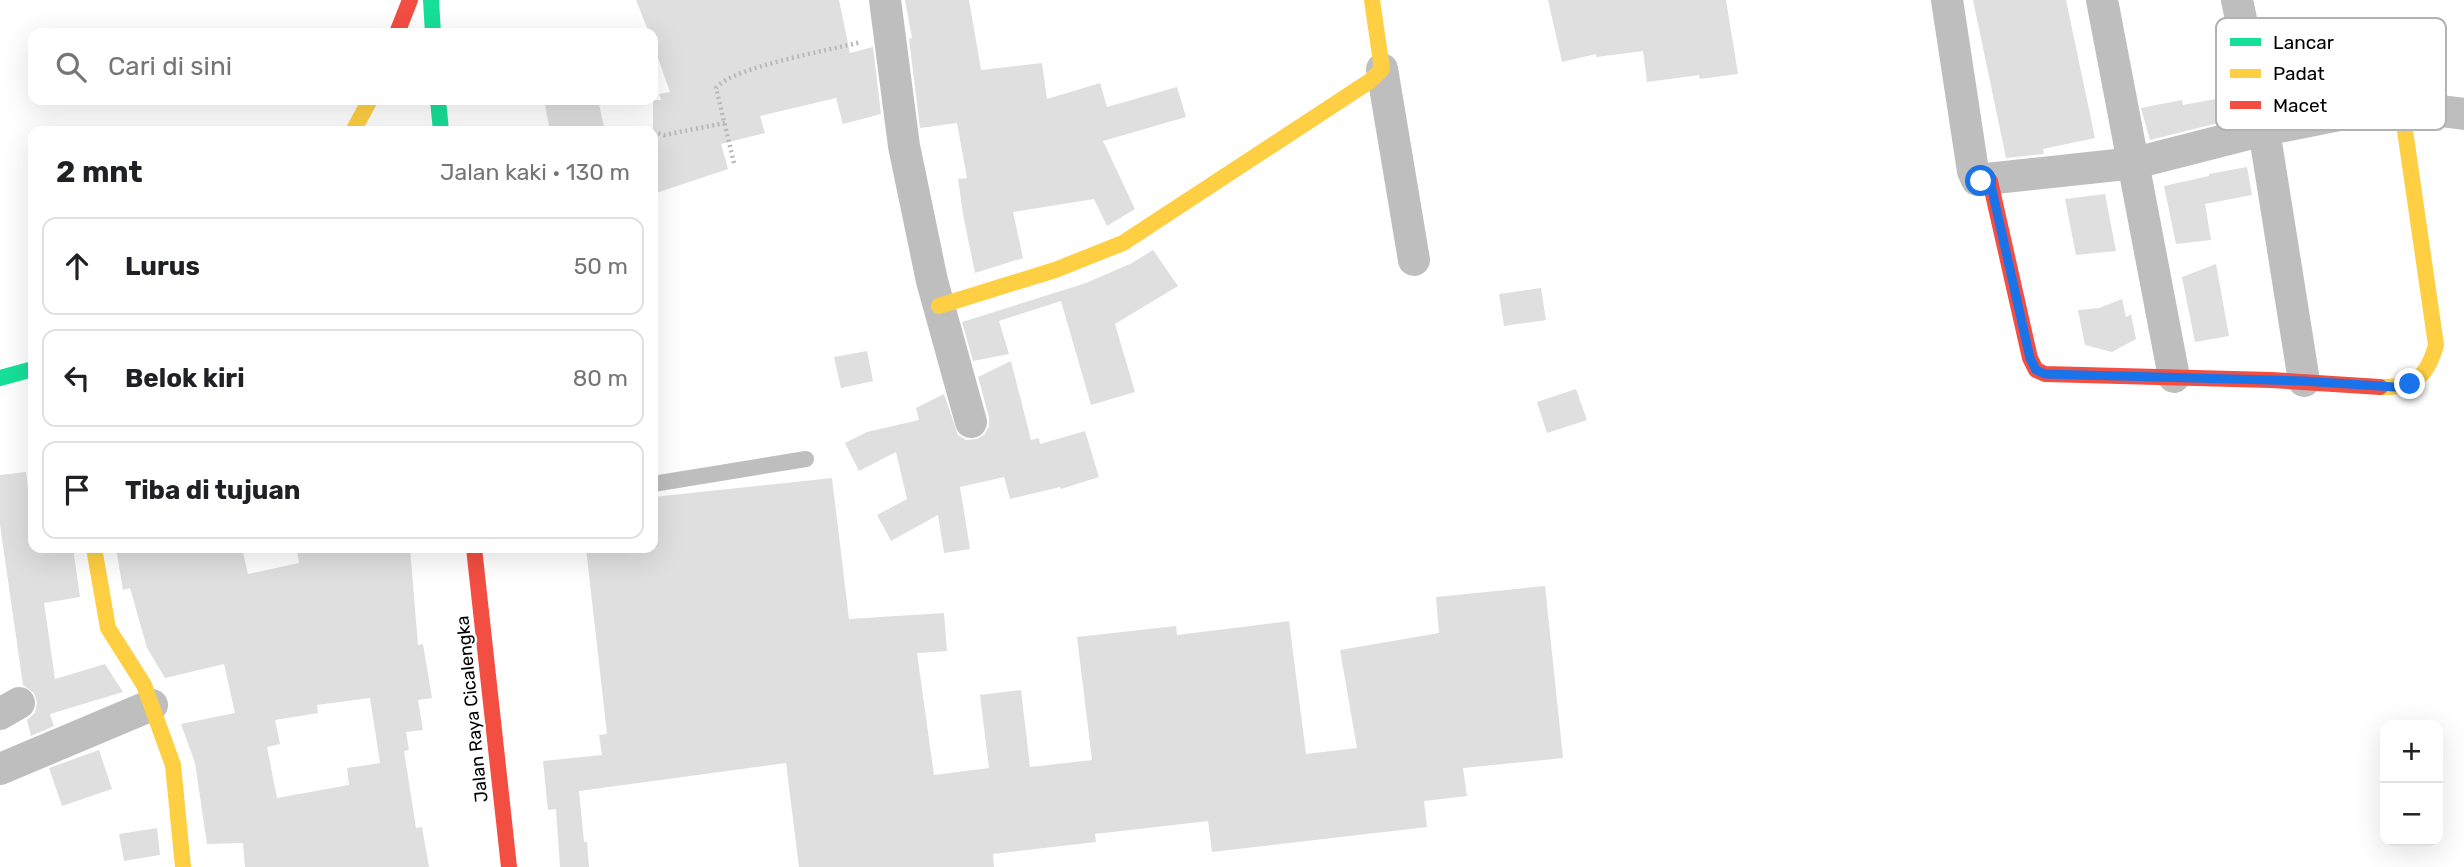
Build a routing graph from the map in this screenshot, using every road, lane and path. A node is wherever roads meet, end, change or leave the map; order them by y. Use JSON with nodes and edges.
{"nodes":[{"id":1,"x":410,"y":0,"type":"edge"},
{"id":2,"x":431,"y":0,"type":"edge"},
{"id":3,"x":885,"y":0,"type":"edge"},
{"id":4,"x":1372,"y":0,"type":"edge"},
{"id":5,"x":1947,"y":0,"type":"edge"},
{"id":6,"x":2102,"y":0,"type":"edge"},
{"id":7,"x":2237,"y":0,"type":"edge"},
{"id":8,"x":2241,"y":18,"type":"edge"},
{"id":9,"x":399,"y":28,"type":"edge"},
{"id":10,"x":433,"y":28,"type":"edge"},
{"id":11,"x":889,"y":35,"type":"junction"},
{"id":12,"x":1382,"y":69,"type":"junction"},
{"id":13,"x":367,"y":105,"type":"edge"},
{"id":14,"x":438,"y":105,"type":"edge"},
{"id":15,"x":2446,"y":112,"type":"edge"},
{"id":16,"x":2464,"y":114,"type":"edge"},
{"id":17,"x":725,"y":122,"type":"junction"},
{"id":18,"x":356,"y":126,"type":"edge"},
{"id":19,"x":440,"y":126,"type":"edge"},
{"id":20,"x":2264,"y":130,"type":"joint"},
{"id":21,"x":2405,"y":130,"type":"edge"},
{"id":22,"x":658,"y":133,"type":"edge"},
{"id":23,"x":734,"y":163,"type":"dead end"},
{"id":24,"x":2135,"y":163,"type":"junction"},
{"id":25,"x":1990,"y":181,"type":"junction"},
{"id":26,"x":1414,"y":260,"type":"dead end"},
{"id":27,"x":939,"y":306,"type":"junction"},
{"id":28,"x":28,"y":370,"type":"edge"},
{"id":29,"x":2174,"y":377,"type":"junction"},
{"id":30,"x":0,"y":378,"type":"edge"},
{"id":31,"x":2304,"y":381,"type":"junction"},
{"id":32,"x":971,"y":422,"type":"dead end"},
{"id":33,"x":806,"y":459,"type":"dead end"},
{"id":34,"x":658,"y":483,"type":"edge"},
{"id":35,"x":94,"y":553,"type":"edge"},
{"id":36,"x":475,"y":553,"type":"edge"},
{"id":37,"x":152,"y":705,"type":"junction"},
{"id":38,"x":0,"y":769,"type":"edge"},
{"id":39,"x":183,"y":867,"type":"edge"},
{"id":40,"x":509,"y":867,"type":"edge"}],
"edges":[{"from":1,"to":9,"type":"main road"},
{"from":2,"to":10,"type":"main road"},
{"from":3,"to":11,"type":"street"},
{"from":4,"to":12,"type":"main road"},
{"from":5,"to":25,"type":"street"},
{"from":6,"to":24,"type":"street"},
{"from":7,"to":8,"type":"street"},
{"from":11,"to":17,"type":"path"},
{"from":11,"to":27,"type":"street"},
{"from":12,"to":26,"type":"street"},
{"from":12,"to":27,"type":"main road"},
{"from":13,"to":18,"type":"main road"},
{"from":14,"to":19,"type":"main road"},
{"from":15,"to":16,"type":"street"},
{"from":17,"to":22,"type":"path"},
{"from":17,"to":23,"type":"path"},
{"from":20,"to":24,"type":"street"},
{"from":20,"to":31,"type":"street"},
{"from":21,"to":31,"type":"main road"},
{"from":24,"to":25,"type":"street"},
{"from":24,"to":29,"type":"street"},
{"from":25,"to":29,"type":"main road"},
{"from":27,"to":32,"type":"street"},
{"from":28,"to":30,"type":"main road"},
{"from":29,"to":31,"type":"main road"},
{"from":33,"to":34,"type":"lane"},
{"from":35,"to":37,"type":"main road"},
{"from":36,"to":40,"type":"main road","name":"Jalan Raya Cicalengka"},
{"from":37,"to":38,"type":"street"},
{"from":37,"to":39,"type":"main road"}]}
